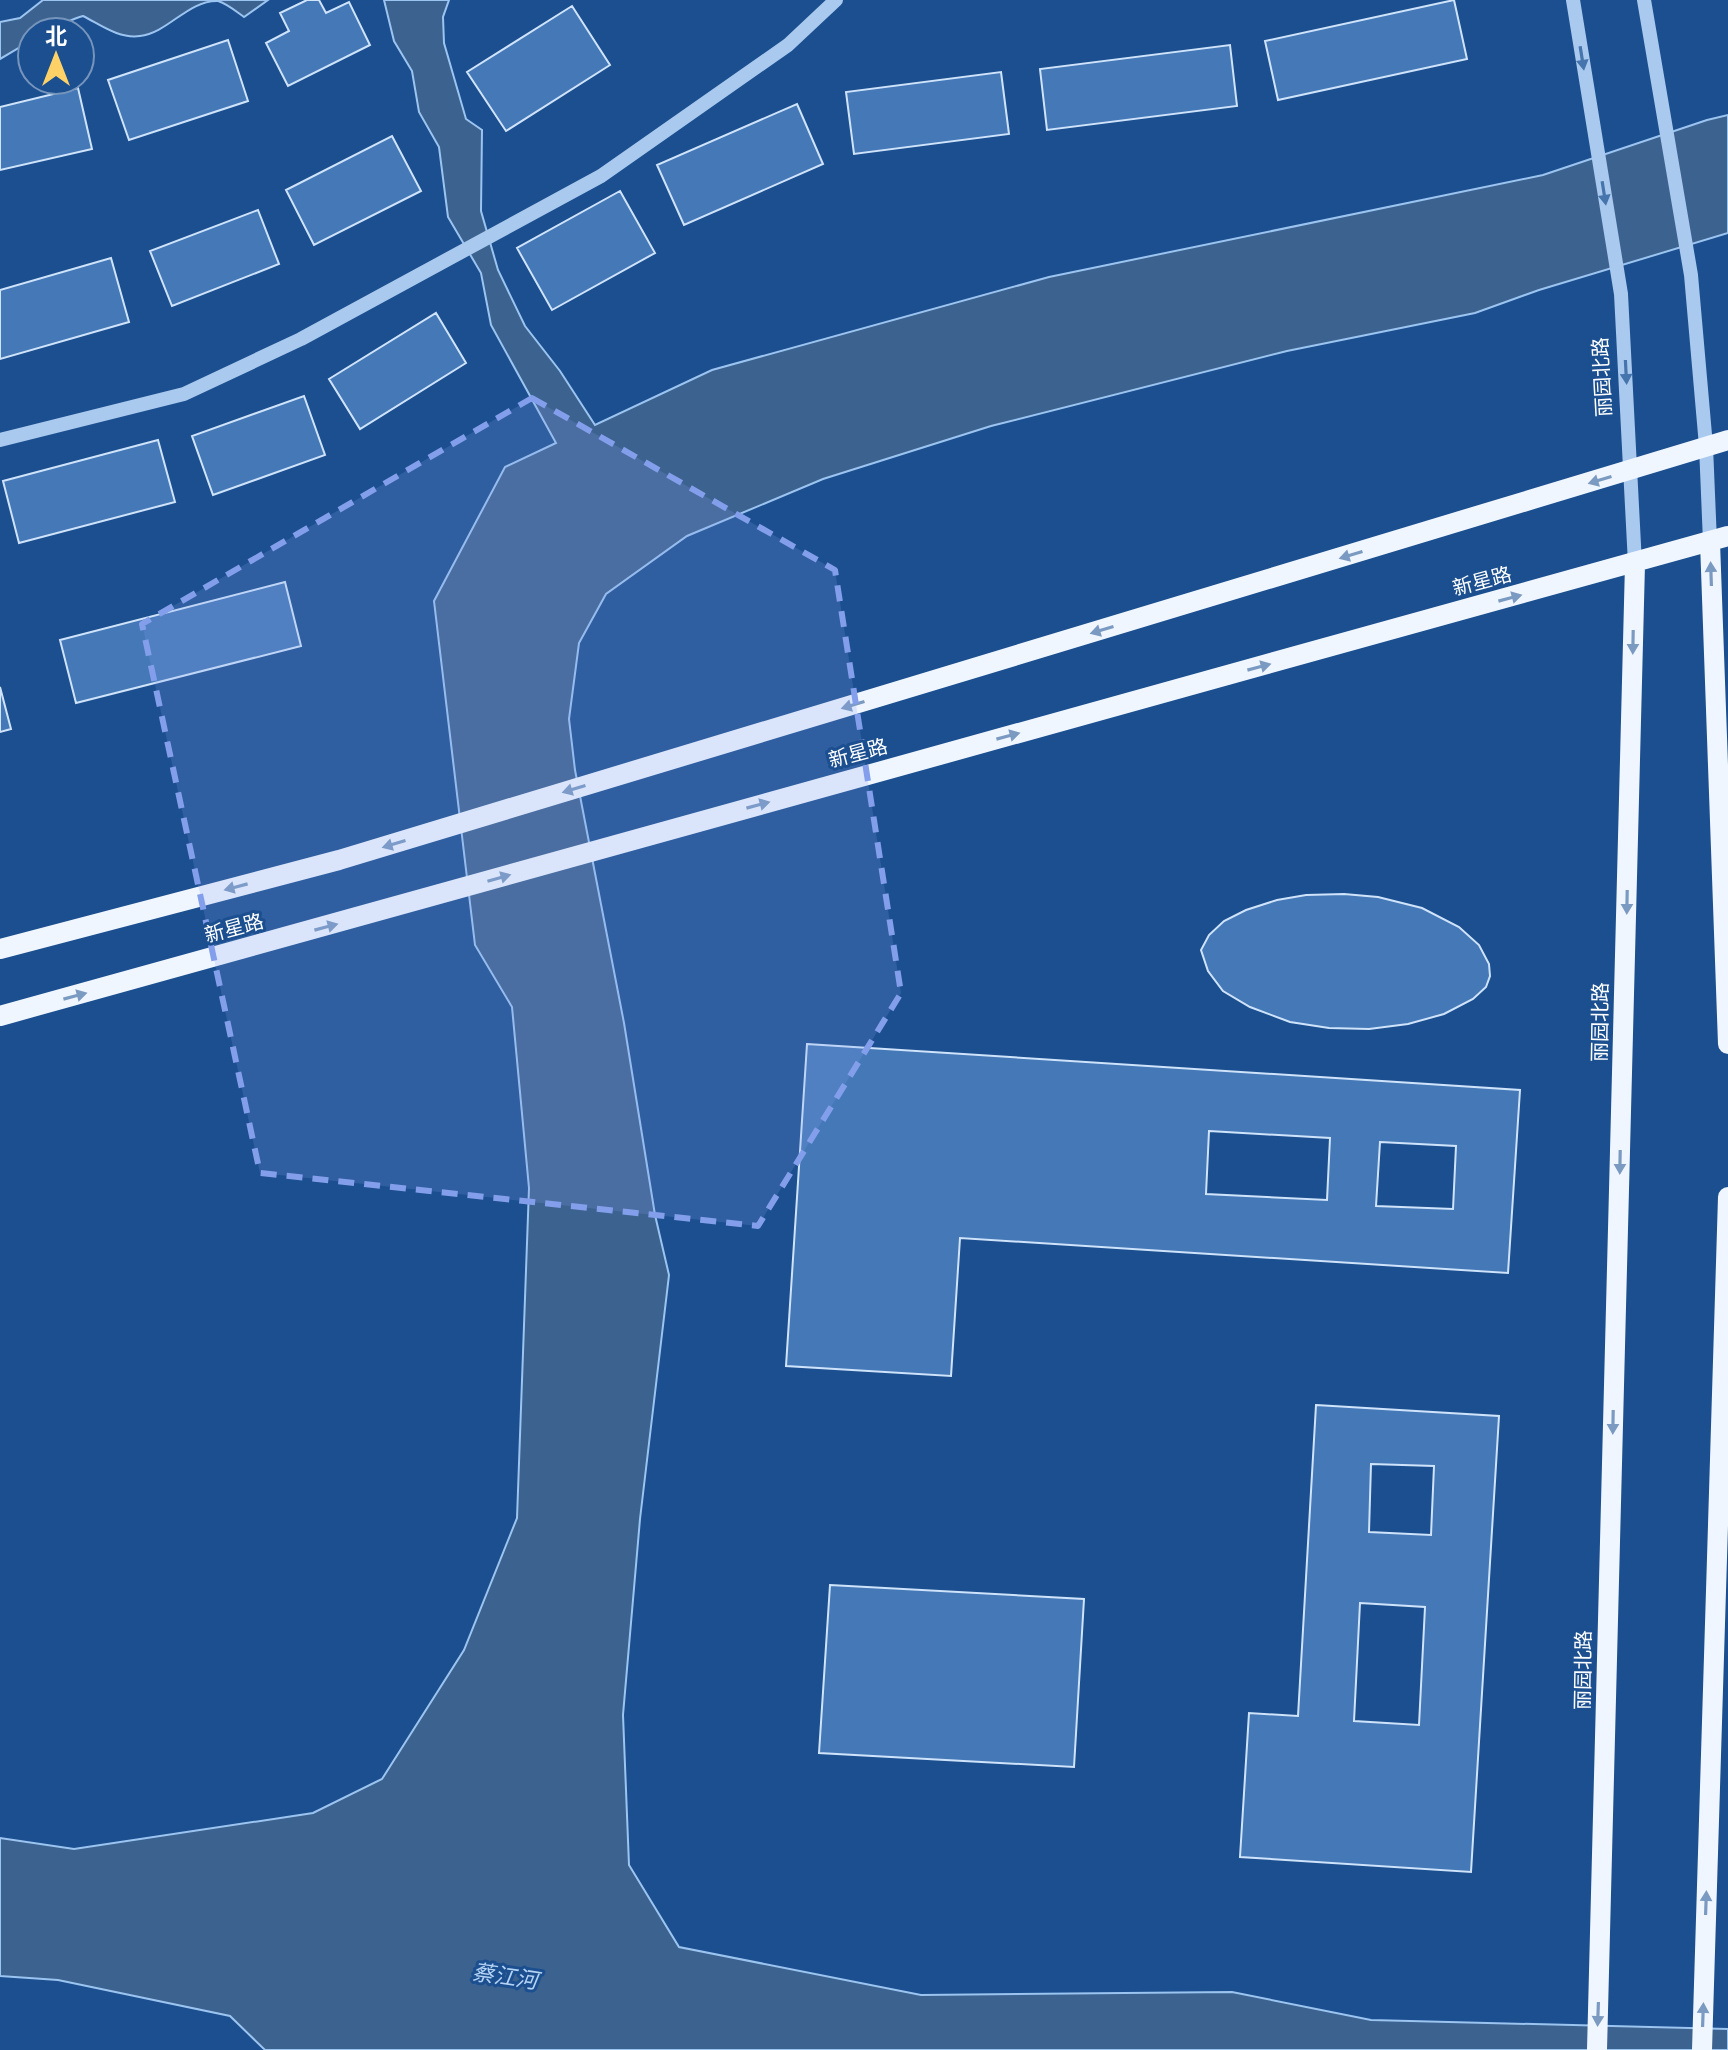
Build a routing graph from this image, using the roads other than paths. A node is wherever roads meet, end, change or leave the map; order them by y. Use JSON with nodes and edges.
{"nodes":[{"id":1,"x":836,"y":0,"type":"edge"},
{"id":2,"x":1573,"y":0,"type":"edge"},
{"id":3,"x":1644,"y":0,"type":"edge"},
{"id":4,"x":0,"y":440,"type":"edge"},
{"id":5,"x":1728,"y":440,"type":"edge"},
{"id":6,"x":1706,"y":446,"type":"junction"},
{"id":7,"x":1632,"y":470,"type":"junction"},
{"id":8,"x":1719,"y":539,"type":"edge"},
{"id":9,"x":1635,"y":564,"type":"junction"},
{"id":10,"x":0,"y":949,"type":"edge"},
{"id":11,"x":0,"y":1016,"type":"edge"},
{"id":12,"x":1728,"y":1044,"type":"edge"},
{"id":13,"x":1728,"y":1197,"type":"edge"},
{"id":14,"x":1726,"y":1290,"type":"edge"},
{"id":15,"x":1597,"y":2050,"type":"edge"},
{"id":16,"x":1702,"y":2050,"type":"edge"}],
"edges":[{"from":1,"to":4,"type":"street"},
{"from":2,"to":7,"type":"street","name":"丽园北路","one_way":true},
{"from":3,"to":6,"type":"street"},
{"from":5,"to":6,"type":"main road"},
{"from":6,"to":7,"type":"main road"},
{"from":6,"to":8,"type":"street"},
{"from":7,"to":9,"type":"street","name":"丽园北路"},
{"from":7,"to":10,"type":"main road","name":"新星路","one_way":true},
{"from":8,"to":9,"type":"main road","name":"新星路"},
{"from":12,"to":8,"type":"main road","one_way":true},
{"from":11,"to":9,"type":"main road","name":"新星路","one_way":true},
{"from":9,"to":15,"type":"main road","name":"丽园北路","one_way":true},
{"from":13,"to":14,"type":"main road"},
{"from":16,"to":14,"type":"main road","one_way":true}]}
